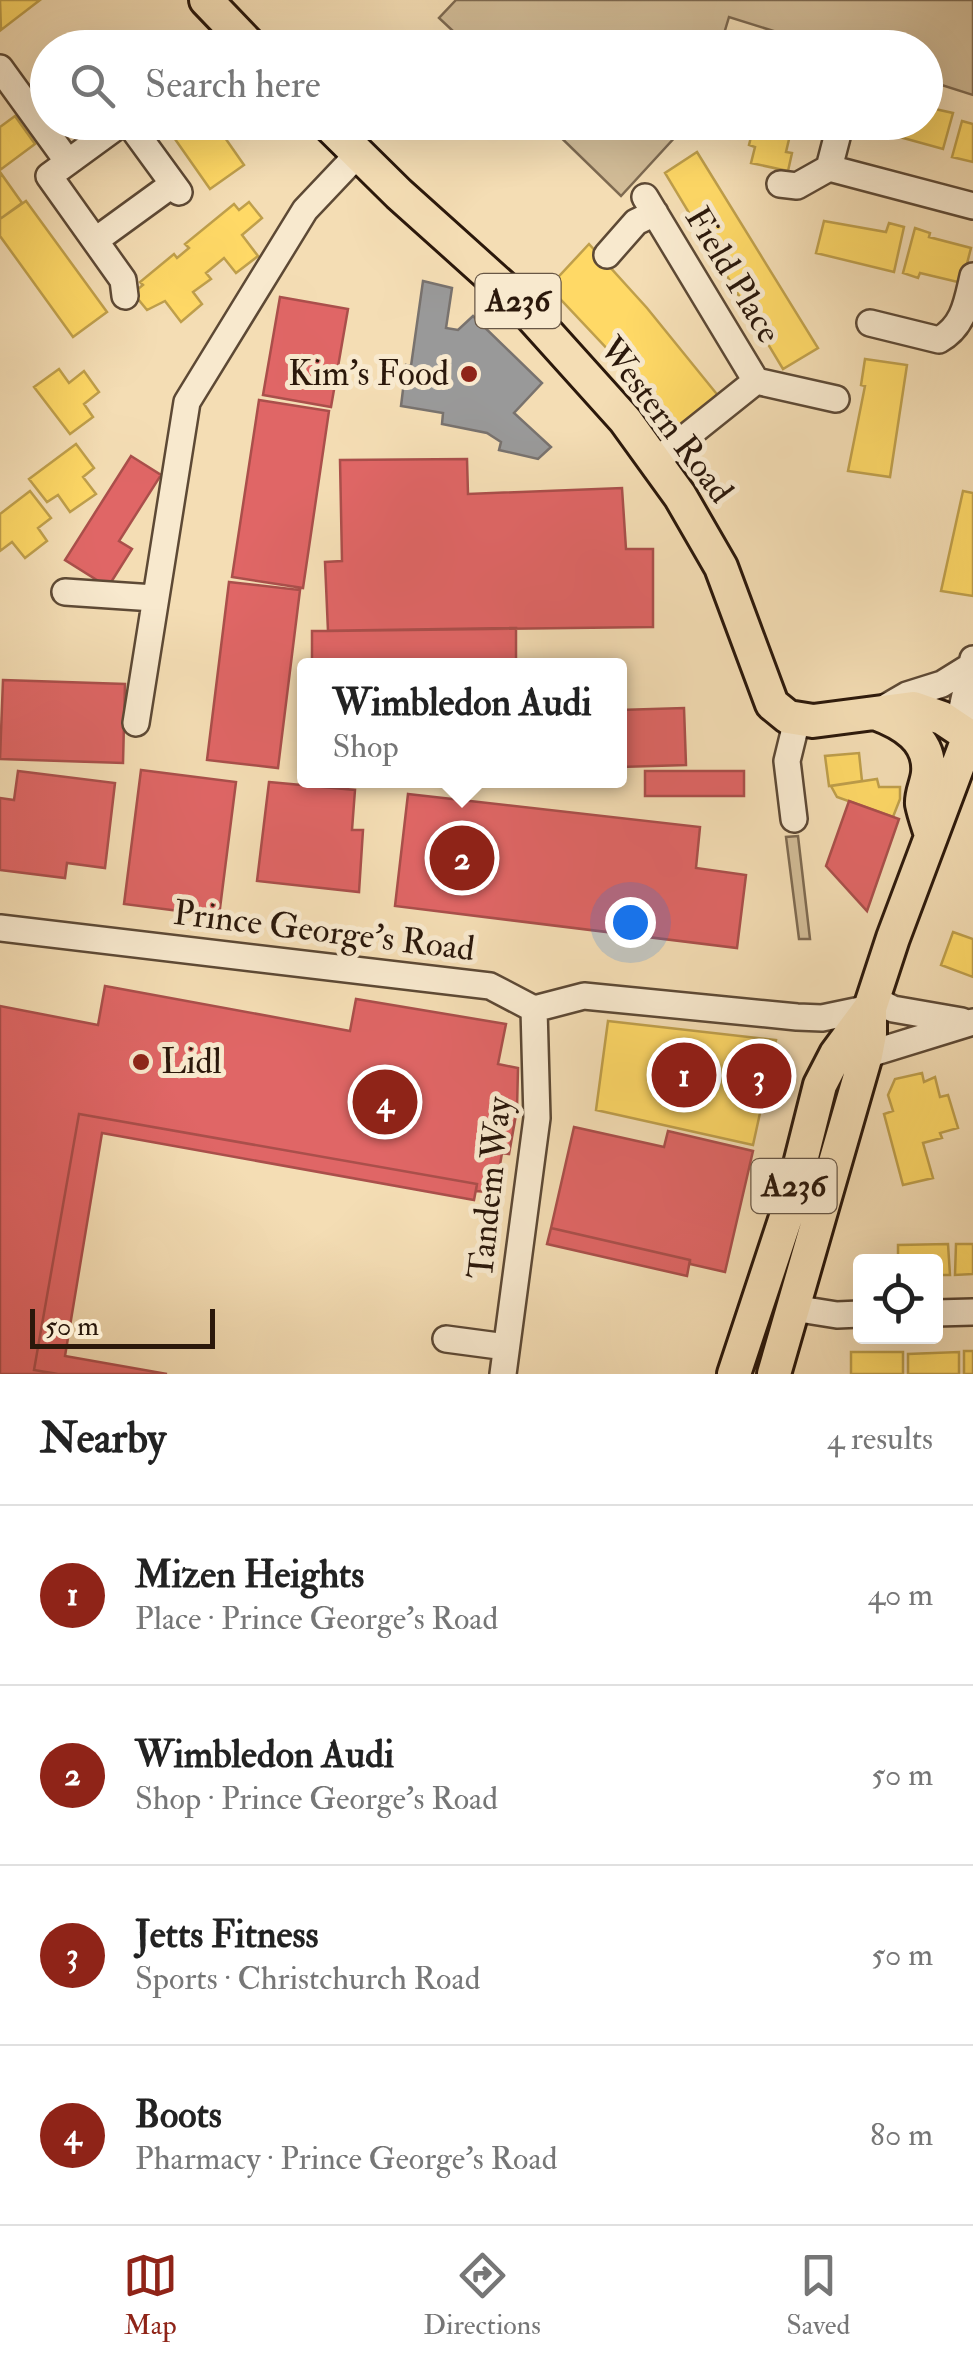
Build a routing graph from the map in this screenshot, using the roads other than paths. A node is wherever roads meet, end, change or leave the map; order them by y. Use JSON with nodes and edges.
{"nodes":[{"id":1,"x":206,"y":0,"type":"edge"},
{"id":2,"x":235,"y":30,"type":"edge"},
{"id":3,"x":0,"y":68,"type":"edge"},
{"id":4,"x":30,"y":109,"type":"edge"},
{"id":5,"x":52,"y":140,"type":"edge"},
{"id":6,"x":100,"y":140,"type":"edge"},
{"id":7,"x":140,"y":140,"type":"edge"},
{"id":8,"x":344,"y":140,"type":"edge"},
{"id":9,"x":836,"y":140,"type":"edge"},
{"id":10,"x":358,"y":154,"type":"junction"},
{"id":11,"x":68,"y":162,"type":"junction"},
{"id":12,"x":829,"y":168,"type":"junction"},
{"id":13,"x":780,"y":184,"type":"dead end"},
{"id":14,"x":973,"y":206,"type":"edge"},
{"id":15,"x":96,"y":240,"type":"junction"},
{"id":16,"x":607,"y":255,"type":"dead end"},
{"id":17,"x":973,"y":276,"type":"edge"},
{"id":18,"x":125,"y":296,"type":"dead end"},
{"id":19,"x":870,"y":323,"type":"dead end"},
{"id":20,"x":756,"y":381,"type":"junction"},
{"id":21,"x":836,"y":398,"type":"dead end"},
{"id":22,"x":656,"y":461,"type":"junction"},
{"id":23,"x":65,"y":592,"type":"dead end"},
{"id":24,"x":154,"y":598,"type":"junction"},
{"id":25,"x":972,"y":662,"type":"edge"},
{"id":26,"x":875,"y":713,"type":"junction"},
{"id":27,"x":797,"y":720,"type":"junction"},
{"id":28,"x":136,"y":723,"type":"dead end"},
{"id":29,"x":969,"y":748,"type":"edge"},
{"id":30,"x":794,"y":819,"type":"dead end"},
{"id":31,"x":931,"y":835,"type":"junction"},
{"id":32,"x":0,"y":928,"type":"edge"},
{"id":33,"x":872,"y":1003,"type":"junction"},
{"id":34,"x":534,"y":1010,"type":"junction"},
{"id":35,"x":973,"y":1022,"type":"edge"},
{"id":36,"x":866,"y":1055,"type":"junction"},
{"id":37,"x":793,"y":1308,"type":"junction"},
{"id":38,"x":973,"y":1312,"type":"edge"},
{"id":39,"x":943,"y":1313,"type":"edge"},
{"id":40,"x":853,"y":1314,"type":"edge"},
{"id":41,"x":446,"y":1339,"type":"dead end"},
{"id":42,"x":506,"y":1348,"type":"junction"},
{"id":43,"x":504,"y":1374,"type":"edge"},
{"id":44,"x":734,"y":1374,"type":"edge"},
{"id":45,"x":774,"y":1374,"type":"edge"}],
"edges":[{"from":1,"to":2,"type":"main road"},
{"from":3,"to":4,"type":"street"},
{"from":5,"to":11,"type":"street"},
{"from":6,"to":11,"type":"street"},
{"from":7,"to":15,"type":"street"},
{"from":8,"to":10,"type":"main road","name":"Western Road","number":"A236"},
{"from":9,"to":12,"type":"street"},
{"from":10,"to":22,"type":"main road","name":"Western Road","number":"A236"},
{"from":10,"to":24,"type":"street"},
{"from":11,"to":15,"type":"street"},
{"from":12,"to":13,"type":"street"},
{"from":12,"to":14,"type":"street"},
{"from":15,"to":18,"type":"street"},
{"from":16,"to":20,"type":"street","name":"Field Place"},
{"from":17,"to":19,"type":"street"},
{"from":20,"to":21,"type":"street"},
{"from":20,"to":22,"type":"street","name":"Field Place"},
{"from":22,"to":27,"type":"main road","name":"Western Road","number":"A236"},
{"from":23,"to":24,"type":"street"},
{"from":24,"to":28,"type":"street"},
{"from":25,"to":26,"type":"street"},
{"from":25,"to":29,"type":"street"},
{"from":26,"to":27,"type":"main road"},
{"from":26,"to":29,"type":"main road"},
{"from":26,"to":31,"type":"main road","number":"A236"},
{"from":27,"to":30,"type":"street"},
{"from":29,"to":31,"type":"main road","number":"A236"},
{"from":31,"to":33,"type":"main road","number":"A236"},
{"from":32,"to":34,"type":"street","name":"Prince George's Road"},
{"from":33,"to":34,"type":"street"},
{"from":33,"to":35,"type":"street"},
{"from":33,"to":36,"type":"main road","number":"A236"},
{"from":33,"to":44,"type":"main road","number":"A236"},
{"from":34,"to":42,"type":"street","name":"Tandem Way"},
{"from":35,"to":36,"type":"street"},
{"from":36,"to":37,"type":"main road","number":"A236"},
{"from":37,"to":40,"type":"street"},
{"from":37,"to":45,"type":"main road","number":"A236"},
{"from":38,"to":39,"type":"street"},
{"from":41,"to":42,"type":"street"},
{"from":42,"to":43,"type":"street","name":"Tandem Way"}]}
